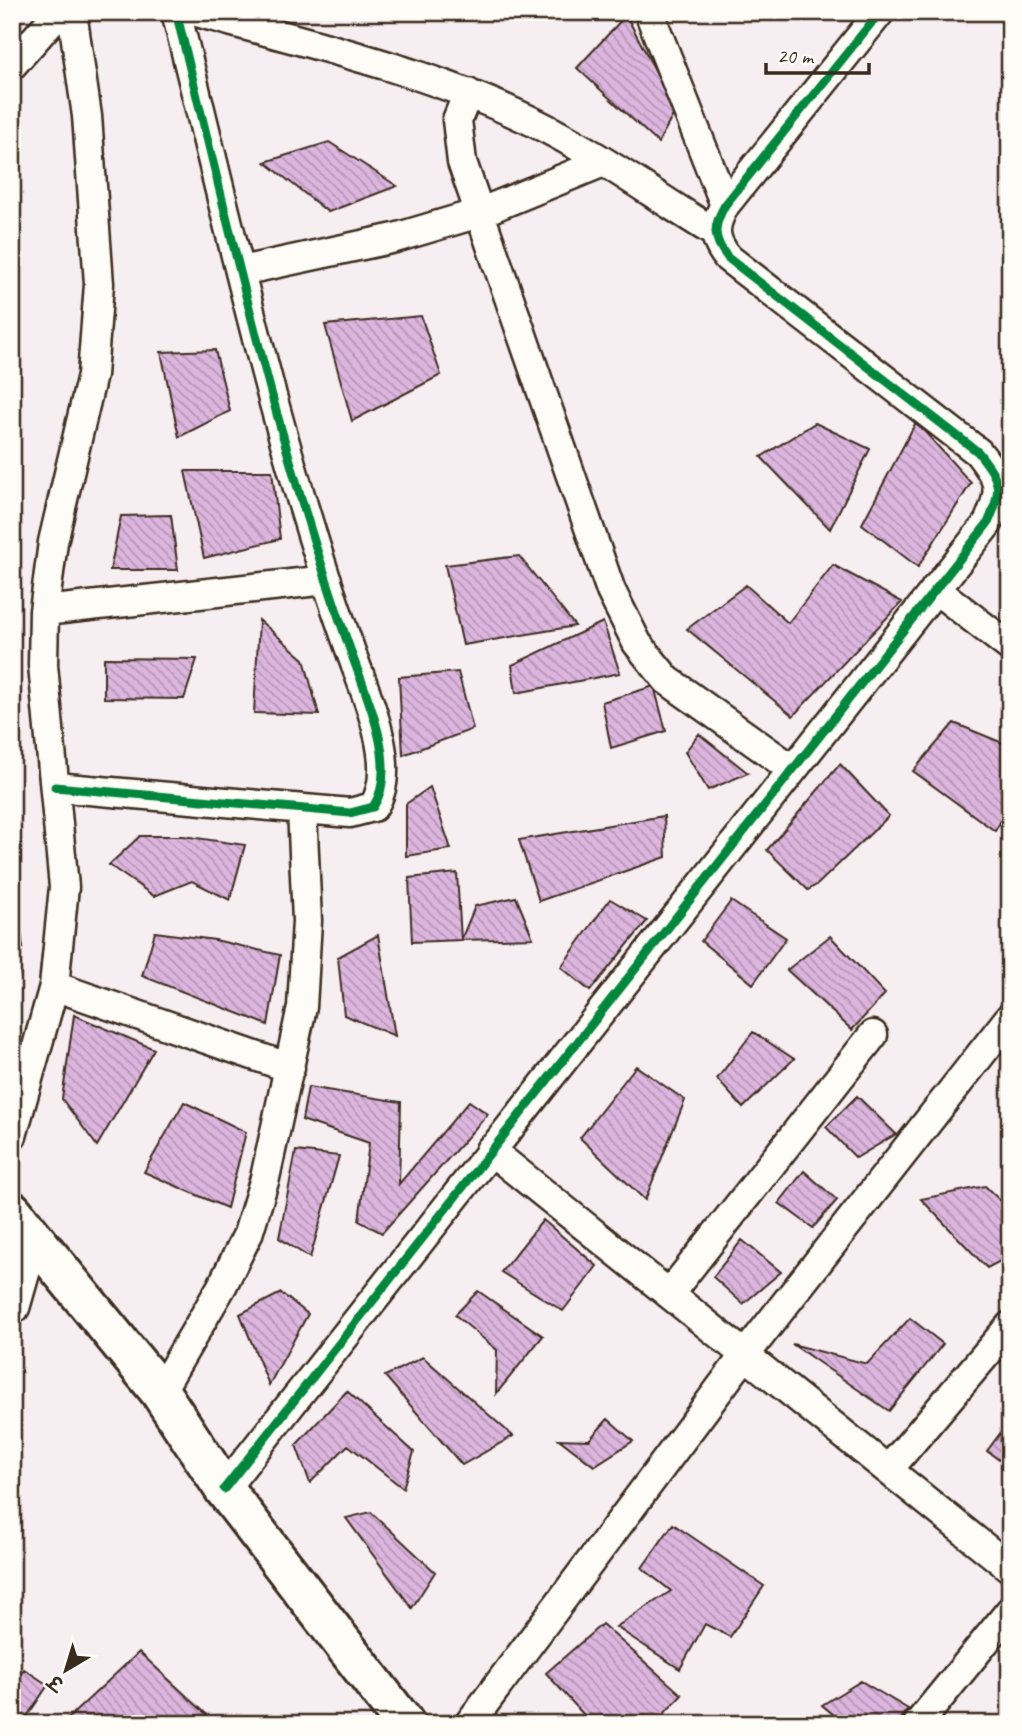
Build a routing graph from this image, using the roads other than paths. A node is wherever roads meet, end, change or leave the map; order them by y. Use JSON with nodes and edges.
{"nodes":[{"id":1,"x":58,"y":12,"type":"edge"},
{"id":2,"x":72,"y":12,"type":"edge"},
{"id":3,"x":176,"y":12,"type":"edge"},
{"id":4,"x":197,"y":12,"type":"edge"},
{"id":5,"x":649,"y":12,"type":"edge"},
{"id":6,"x":880,"y":12,"type":"edge"},
{"id":7,"x":12,"y":65,"type":"edge"},
{"id":8,"x":468,"y":93,"type":"junction"},
{"id":9,"x":601,"y":163,"type":"junction"},
{"id":10,"x":725,"y":205,"type":"junction"},
{"id":11,"x":479,"y":213,"type":"junction"},
{"id":12,"x":714,"y":232,"type":"junction"},
{"id":13,"x":241,"y":271,"type":"junction"},
{"id":14,"x":327,"y":580,"type":"junction"},
{"id":15,"x":935,"y":589,"type":"junction"},
{"id":16,"x":44,"y":611,"type":"junction"},
{"id":17,"x":1010,"y":647,"type":"edge"},
{"id":18,"x":792,"y":769,"type":"junction"},
{"id":19,"x":55,"y":787,"type":"junction"},
{"id":20,"x":302,"y":809,"type":"junction"},
{"id":21,"x":54,"y":986,"type":"junction"},
{"id":22,"x":1010,"y":1017,"type":"edge"},
{"id":23,"x":873,"y":1035,"type":"dead end"},
{"id":24,"x":290,"y":1068,"type":"junction"},
{"id":25,"x":12,"y":1136,"type":"edge"},
{"id":26,"x":490,"y":1150,"type":"junction"},
{"id":27,"x":22,"y":1224,"type":"edge"},
{"id":28,"x":669,"y":1294,"type":"junction"},
{"id":29,"x":12,"y":1306,"type":"edge"},
{"id":30,"x":1010,"y":1326,"type":"edge"},
{"id":31,"x":746,"y":1356,"type":"junction"},
{"id":32,"x":160,"y":1392,"type":"junction"},
{"id":33,"x":888,"y":1470,"type":"junction"},
{"id":34,"x":224,"y":1489,"type":"junction"},
{"id":35,"x":1010,"y":1568,"type":"edge"},
{"id":36,"x":1010,"y":1611,"type":"edge"},
{"id":37,"x":405,"y":1724,"type":"edge"},
{"id":38,"x":469,"y":1724,"type":"edge"},
{"id":39,"x":918,"y":1724,"type":"edge"}],
"edges":[{"from":1,"to":7,"type":"street"},
{"from":2,"to":16,"type":"street"},
{"from":3,"to":13,"type":"street"},
{"from":4,"to":8,"type":"street"},
{"from":5,"to":10,"type":"street"},
{"from":6,"to":10,"type":"street"},
{"from":8,"to":9,"type":"street"},
{"from":8,"to":11,"type":"street"},
{"from":9,"to":11,"type":"street"},
{"from":9,"to":12,"type":"street"},
{"from":10,"to":12,"type":"street"},
{"from":11,"to":13,"type":"street"},
{"from":11,"to":18,"type":"street"},
{"from":12,"to":15,"type":"street"},
{"from":13,"to":14,"type":"street"},
{"from":14,"to":16,"type":"street"},
{"from":14,"to":20,"type":"street"},
{"from":15,"to":17,"type":"street"},
{"from":15,"to":18,"type":"street"},
{"from":16,"to":19,"type":"street"},
{"from":18,"to":26,"type":"street"},
{"from":19,"to":20,"type":"street"},
{"from":19,"to":21,"type":"street"},
{"from":20,"to":24,"type":"street"},
{"from":21,"to":24,"type":"street"},
{"from":21,"to":25,"type":"street"},
{"from":22,"to":31,"type":"street"},
{"from":23,"to":28,"type":"street"},
{"from":24,"to":32,"type":"street"},
{"from":26,"to":28,"type":"street"},
{"from":26,"to":34,"type":"street"},
{"from":27,"to":29,"type":"street"},
{"from":27,"to":32,"type":"main road"},
{"from":28,"to":31,"type":"street"},
{"from":30,"to":33,"type":"street"},
{"from":31,"to":33,"type":"street"},
{"from":31,"to":38,"type":"street"},
{"from":32,"to":34,"type":"main road"},
{"from":33,"to":35,"type":"street"},
{"from":34,"to":37,"type":"main road"},
{"from":36,"to":39,"type":"street"}]}
